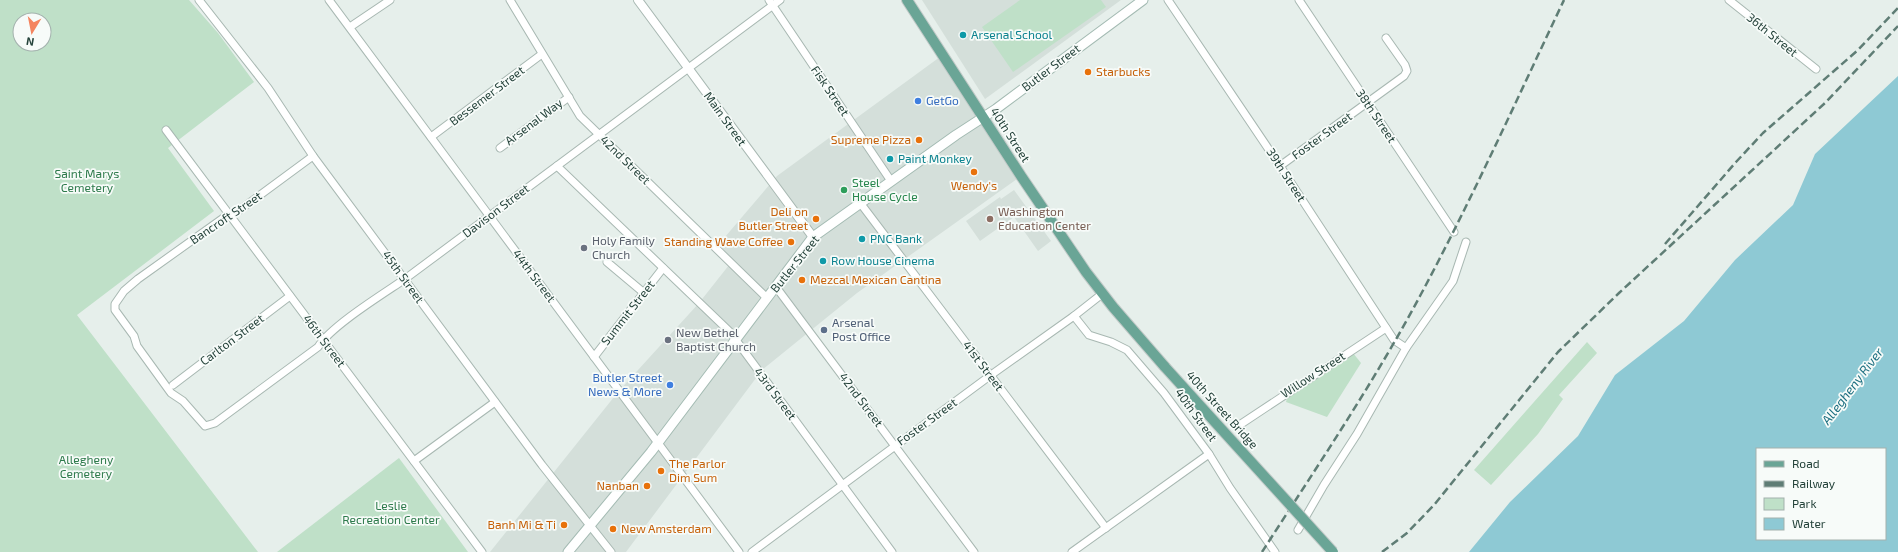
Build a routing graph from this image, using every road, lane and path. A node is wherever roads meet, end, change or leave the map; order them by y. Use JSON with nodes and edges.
{"nodes":[{"id":1,"x":200,"y":0,"type":"edge"},
{"id":2,"x":329,"y":0,"type":"edge"},
{"id":3,"x":390,"y":0,"type":"edge"},
{"id":4,"x":510,"y":0,"type":"edge"},
{"id":5,"x":638,"y":0,"type":"edge"},
{"id":6,"x":780,"y":0,"type":"edge"},
{"id":7,"x":906,"y":0,"type":"edge"},
{"id":8,"x":1143,"y":0,"type":"edge"},
{"id":9,"x":1168,"y":0,"type":"edge"},
{"id":10,"x":1299,"y":0,"type":"edge"},
{"id":11,"x":1729,"y":0,"type":"edge"},
{"id":12,"x":771,"y":3,"type":"edge"},
{"id":13,"x":350,"y":27,"type":"junction"},
{"id":14,"x":1386,"y":38,"type":"dead end"},
{"id":15,"x":542,"y":54,"type":"junction"},
{"id":16,"x":688,"y":68,"type":"junction"},
{"id":17,"x":1816,"y":69,"type":"dead end"},
{"id":18,"x":569,"y":97,"type":"junction"},
{"id":19,"x":1367,"y":102,"type":"junction"},
{"id":20,"x":983,"y":117,"type":"junction"},
{"id":21,"x":166,"y":130,"type":"dead end"},
{"id":22,"x":599,"y":134,"type":"junction"},
{"id":23,"x":431,"y":137,"type":"junction"},
{"id":24,"x":500,"y":148,"type":"dead end"},
{"id":25,"x":313,"y":156,"type":"junction"},
{"id":26,"x":557,"y":166,"type":"junction"},
{"id":27,"x":1280,"y":166,"type":"junction"},
{"id":28,"x":891,"y":181,"type":"junction"},
{"id":29,"x":861,"y":204,"type":"junction"},
{"id":30,"x":229,"y":214,"type":"junction"},
{"id":31,"x":489,"y":216,"type":"junction"},
{"id":32,"x":1454,"y":232,"type":"dead end"},
{"id":33,"x":813,"y":237,"type":"junction"},
{"id":34,"x":1466,"y":242,"type":"dead end"},
{"id":35,"x":606,"y":262,"type":"dead end"},
{"id":36,"x":663,"y":268,"type":"junction"},
{"id":37,"x":405,"y":279,"type":"junction"},
{"id":38,"x":1094,"y":283,"type":"joint"},
{"id":39,"x":776,"y":287,"type":"junction"},
{"id":40,"x":644,"y":293,"type":"junction"},
{"id":41,"x":1102,"y":294,"type":"junction"},
{"id":42,"x":290,"y":296,"type":"junction"},
{"id":43,"x":767,"y":298,"type":"junction"},
{"id":44,"x":1074,"y":316,"type":"junction"},
{"id":45,"x":1386,"y":328,"type":"junction"},
{"id":46,"x":323,"y":339,"type":"junction"},
{"id":47,"x":736,"y":339,"type":"junction"},
{"id":48,"x":1406,"y":348,"type":"junction"},
{"id":49,"x":594,"y":357,"type":"junction"},
{"id":50,"x":991,"y":375,"type":"junction"},
{"id":51,"x":174,"y":385,"type":"dead end"},
{"id":52,"x":495,"y":402,"type":"junction"},
{"id":53,"x":215,"y":423,"type":"joint"},
{"id":54,"x":1241,"y":424,"type":"dead end"},
{"id":55,"x":657,"y":443,"type":"junction"},
{"id":56,"x":895,"y":445,"type":"junction"},
{"id":57,"x":1208,"y":454,"type":"junction"},
{"id":58,"x":414,"y":461,"type":"junction"},
{"id":59,"x":842,"y":484,"type":"junction"},
{"id":60,"x":589,"y":526,"type":"junction"},
{"id":61,"x":1106,"y":528,"type":"junction"},
{"id":62,"x":1298,"y":530,"type":"dead end"},
{"id":63,"x":482,"y":552,"type":"edge"},
{"id":64,"x":568,"y":552,"type":"edge"},
{"id":65,"x":611,"y":552,"type":"edge"},
{"id":66,"x":739,"y":552,"type":"edge"},
{"id":67,"x":752,"y":552,"type":"edge"},
{"id":68,"x":892,"y":552,"type":"edge"},
{"id":69,"x":974,"y":552,"type":"edge"},
{"id":70,"x":1072,"y":552,"type":"edge"},
{"id":71,"x":1275,"y":552,"type":"edge"},
{"id":72,"x":1333,"y":552,"type":"edge"}],
"edges":[{"from":1,"to":25,"type":"street","name":"45th Street"},
{"from":2,"to":13,"type":"street","name":"44th Street"},
{"from":3,"to":13,"type":"street"},
{"from":4,"to":15,"type":"street","name":"42nd Street"},
{"from":5,"to":16,"type":"street","name":"Main Street"},
{"from":6,"to":12,"type":"street","name":"Davison Street"},
{"from":7,"to":20,"type":"main road","name":"40th Street"},
{"from":8,"to":20,"type":"main road","name":"Butler Street"},
{"from":9,"to":27,"type":"street","name":"39th Street"},
{"from":10,"to":19,"type":"street","name":"38th Street"},
{"from":11,"to":17,"type":"street","name":"36th Street"},
{"from":12,"to":16,"type":"street","name":"Davison Street"},
{"from":12,"to":28,"type":"street","name":"Fisk Street"},
{"from":13,"to":23,"type":"street","name":"44th Street"},
{"from":14,"to":19,"type":"street","name":"Foster Street"},
{"from":15,"to":18,"type":"street","name":"42nd Street"},
{"from":15,"to":23,"type":"street","name":"Bessemer Street"},
{"from":16,"to":22,"type":"street","name":"Davison Street"},
{"from":16,"to":33,"type":"street","name":"Main Street"},
{"from":18,"to":22,"type":"street","name":"42nd Street"},
{"from":18,"to":24,"type":"street","name":"Arsenal Way"},
{"from":19,"to":27,"type":"street","name":"Foster Street"},
{"from":19,"to":32,"type":"street","name":"38th Street"},
{"from":20,"to":28,"type":"main road","name":"Butler Street"},
{"from":20,"to":38,"type":"main road","name":"40th Street"},
{"from":21,"to":30,"type":"street","name":"46th Street"},
{"from":22,"to":26,"type":"street","name":"Davison Street"},
{"from":22,"to":43,"type":"street","name":"42nd Street"},
{"from":23,"to":31,"type":"street","name":"44th Street"},
{"from":25,"to":30,"type":"street","name":"Bancroft Street"},
{"from":25,"to":37,"type":"street","name":"45th Street"},
{"from":26,"to":31,"type":"street","name":"Davison Street"},
{"from":26,"to":36,"type":"street","name":"43rd Street"},
{"from":27,"to":45,"type":"street","name":"39th Street"},
{"from":28,"to":29,"type":"main road","name":"Butler Street"},
{"from":29,"to":33,"type":"main road","name":"Butler Street"},
{"from":29,"to":50,"type":"street","name":"41st Street"},
{"from":30,"to":42,"type":"street","name":"46th Street"},
{"from":30,"to":53,"type":"street","name":"Bancroft Street"},
{"from":31,"to":37,"type":"street","name":"Davison Street"},
{"from":31,"to":49,"type":"street","name":"44th Street"},
{"from":33,"to":39,"type":"main road","name":"Butler Street"},
{"from":34,"to":48,"type":"street"},
{"from":35,"to":40,"type":"street"},
{"from":36,"to":40,"type":"street","name":"Summit Street"},
{"from":36,"to":47,"type":"street","name":"43rd Street"},
{"from":37,"to":46,"type":"street","name":"Davison Street"},
{"from":37,"to":52,"type":"street","name":"45th Street"},
{"from":38,"to":41,"type":"main road","name":"40th Street Bridge"},
{"from":39,"to":43,"type":"main road","name":"Butler Street"},
{"from":39,"to":56,"type":"street","name":"42nd Street"},
{"from":40,"to":49,"type":"street","name":"Summit Street"},
{"from":41,"to":44,"type":"street","name":"Foster Street"},
{"from":41,"to":72,"type":"main road","name":"40th Street Bridge","bridge":true},
{"from":42,"to":46,"type":"street","name":"46th Street"},
{"from":42,"to":51,"type":"street","name":"Carlton Street"},
{"from":43,"to":47,"type":"main road","name":"Butler Street"},
{"from":44,"to":50,"type":"street","name":"Foster Street"},
{"from":44,"to":57,"type":"street","name":"40th Street"},
{"from":45,"to":48,"type":"street","name":"39th Street"},
{"from":45,"to":54,"type":"street","name":"Willow Street"},
{"from":46,"to":53,"type":"street","name":"Davison Street"},
{"from":46,"to":58,"type":"street","name":"46th Street"},
{"from":47,"to":55,"type":"main road","name":"Butler Street"},
{"from":47,"to":59,"type":"street","name":"43rd Street"},
{"from":48,"to":62,"type":"street"},
{"from":49,"to":55,"type":"street","name":"44th Street"},
{"from":50,"to":56,"type":"street","name":"Foster Street"},
{"from":50,"to":61,"type":"street","name":"41st Street"},
{"from":52,"to":58,"type":"street"},
{"from":52,"to":60,"type":"street","name":"45th Street"},
{"from":55,"to":60,"type":"main road","name":"Butler Street"},
{"from":55,"to":66,"type":"street","name":"44th Street"},
{"from":56,"to":59,"type":"street","name":"Foster Street"},
{"from":56,"to":69,"type":"street","name":"42nd Street"},
{"from":57,"to":61,"type":"street"},
{"from":57,"to":71,"type":"street","name":"40th Street"},
{"from":58,"to":63,"type":"street","name":"46th Street"},
{"from":59,"to":67,"type":"street","name":"Foster Street"},
{"from":59,"to":68,"type":"street","name":"43rd Street"},
{"from":60,"to":64,"type":"main road","name":"Butler Street"},
{"from":60,"to":65,"type":"street","name":"45th Street"},
{"from":61,"to":70,"type":"street"}]}
